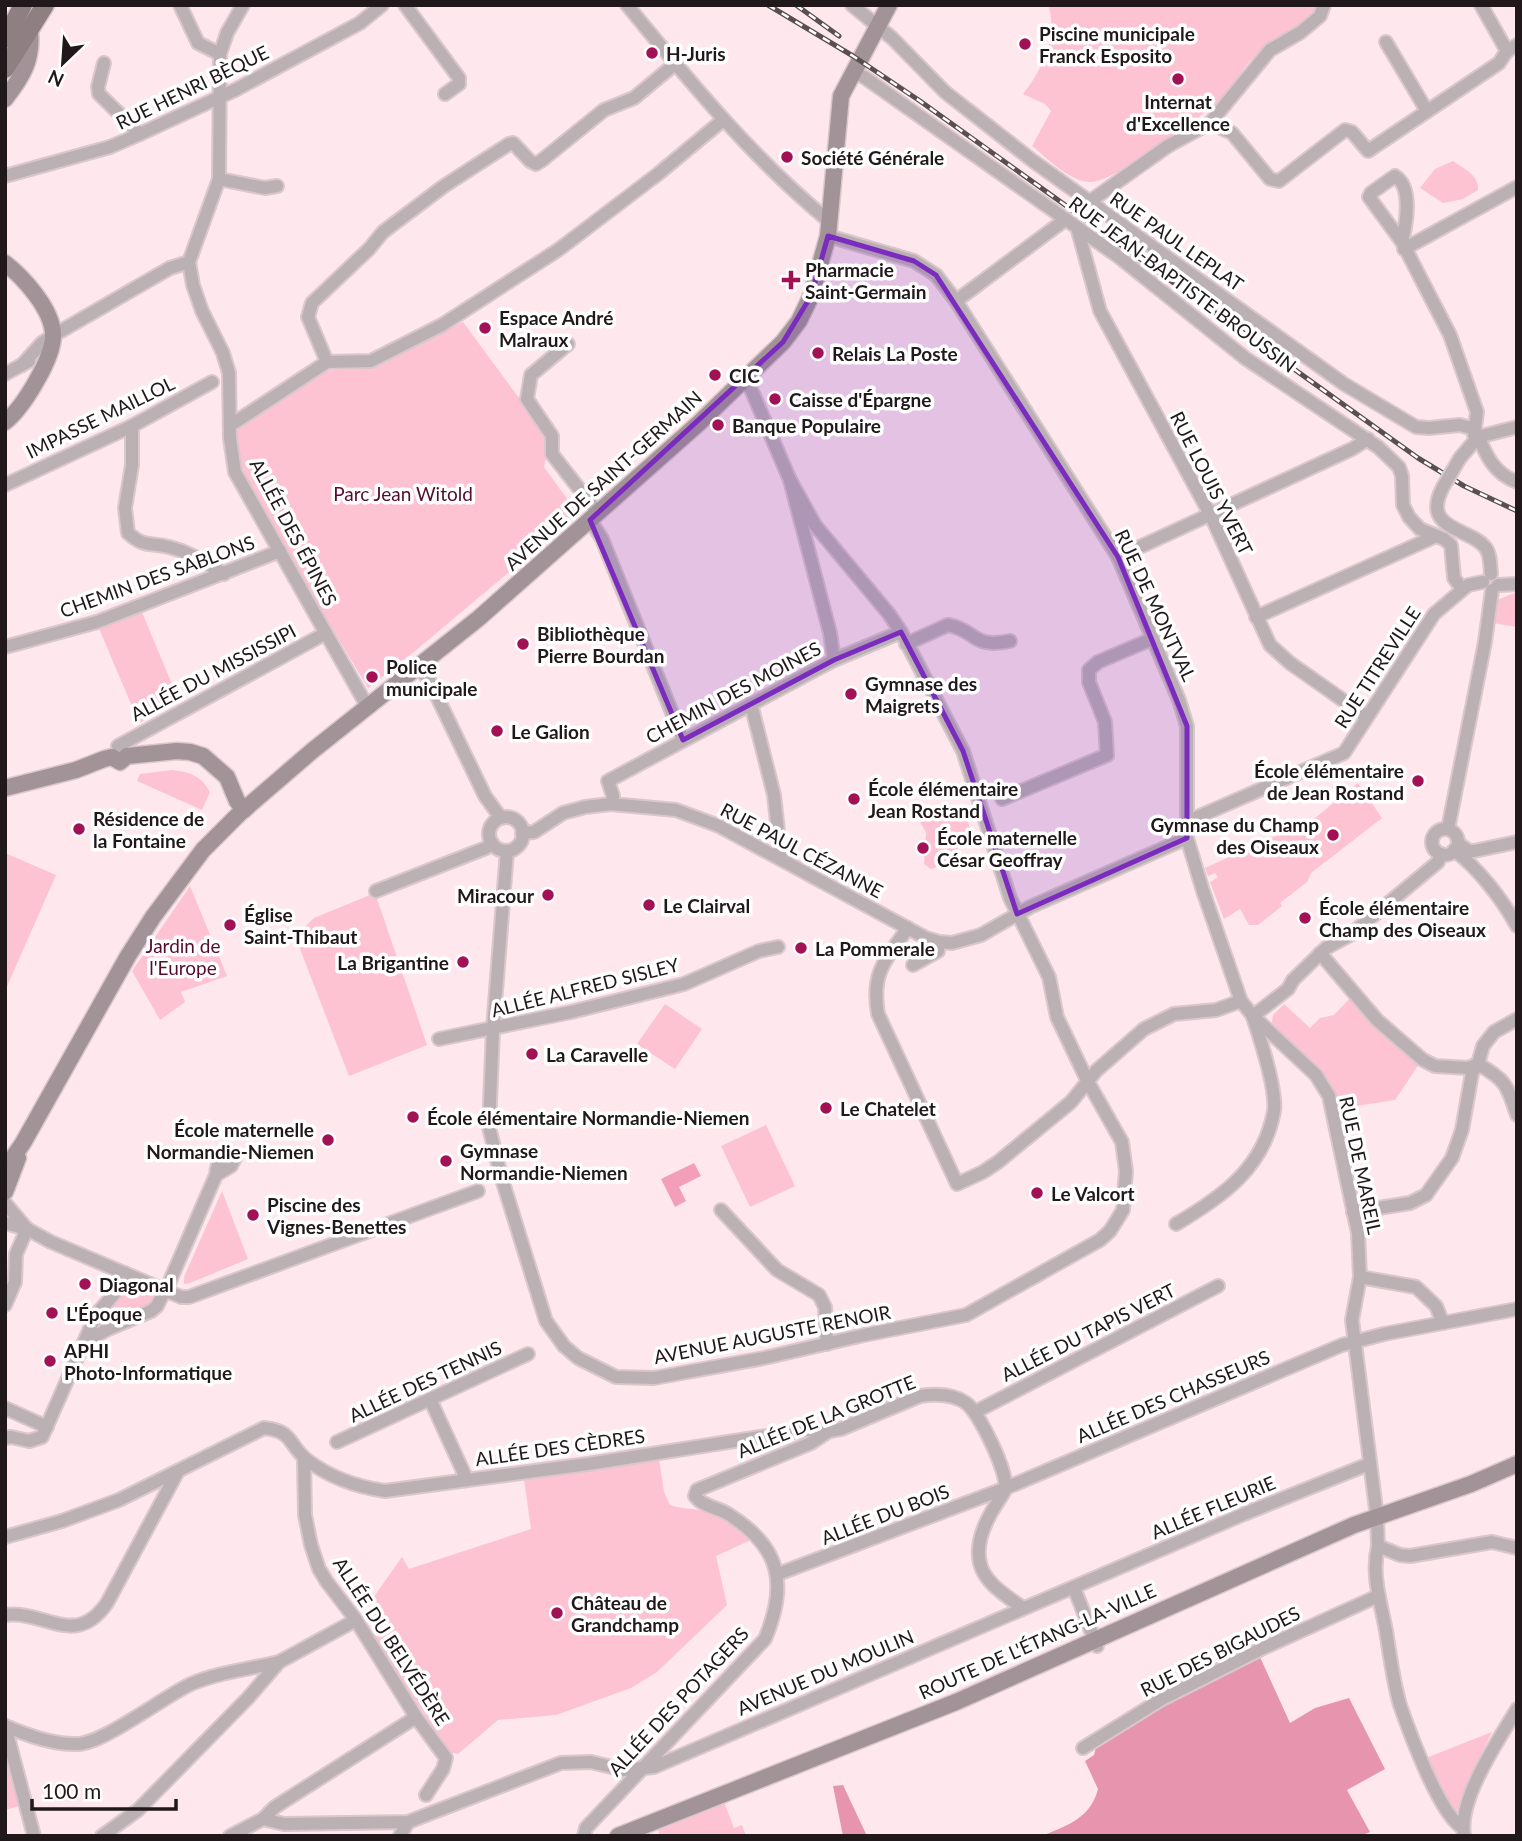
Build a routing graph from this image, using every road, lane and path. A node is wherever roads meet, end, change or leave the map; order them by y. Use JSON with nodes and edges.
{"nodes":[{"id":1,"x":23,"y":5,"type":"edge"},
{"id":2,"x":45,"y":5,"type":"edge"},
{"id":3,"x":180,"y":5,"type":"edge"},
{"id":4,"x":243,"y":5,"type":"edge"},
{"id":5,"x":382,"y":5,"type":"edge"},
{"id":6,"x":405,"y":5,"type":"edge"},
{"id":7,"x":627,"y":5,"type":"edge"},
{"id":8,"x":852,"y":5,"type":"edge"},
{"id":9,"x":889,"y":5,"type":"edge"},
{"id":10,"x":1324,"y":5,"type":"edge"},
{"id":11,"x":1481,"y":5,"type":"edge"},
{"id":12,"x":877,"y":25,"type":"junction"},
{"id":13,"x":9,"y":32,"type":"edge"},
{"id":14,"x":30,"y":32,"type":"junction"},
{"id":15,"x":1386,"y":42,"type":"dead end"},
{"id":16,"x":1512,"y":48,"type":"edge"},
{"id":17,"x":17,"y":54,"type":"junction"},
{"id":18,"x":220,"y":54,"type":"junction"},
{"id":19,"x":104,"y":63,"type":"dead end"},
{"id":20,"x":676,"y":64,"type":"junction"},
{"id":21,"x":5,"y":69,"type":"edge"},
{"id":22,"x":853,"y":72,"type":"junction"},
{"id":23,"x":16,"y":85,"type":"junction"},
{"id":24,"x":445,"y":94,"type":"dead end"},
{"id":25,"x":218,"y":98,"type":"junction"},
{"id":26,"x":5,"y":99,"type":"edge"},
{"id":27,"x":1427,"y":111,"type":"junction"},
{"id":28,"x":723,"y":120,"type":"junction"},
{"id":29,"x":1210,"y":123,"type":"junction"},
{"id":30,"x":140,"y":134,"type":"junction"},
{"id":31,"x":5,"y":176,"type":"edge"},
{"id":32,"x":219,"y":178,"type":"junction"},
{"id":33,"x":277,"y":186,"type":"dead end"},
{"id":34,"x":1517,"y":187,"type":"edge"},
{"id":35,"x":1089,"y":202,"type":"junction"},
{"id":36,"x":1066,"y":219,"type":"junction"},
{"id":37,"x":1077,"y":227,"type":"junction"},
{"id":38,"x":829,"y":229,"type":"junction"},
{"id":39,"x":1403,"y":246,"type":"junction"},
{"id":40,"x":189,"y":262,"type":"junction"},
{"id":41,"x":5,"y":263,"type":"edge"},
{"id":42,"x":956,"y":301,"type":"junction"},
{"id":43,"x":568,"y":344,"type":"dead end"},
{"id":44,"x":44,"y":345,"type":"junction"},
{"id":45,"x":327,"y":362,"type":"junction"},
{"id":46,"x":5,"y":374,"type":"edge"},
{"id":47,"x":39,"y":378,"type":"junction"},
{"id":48,"x":743,"y":381,"type":"junction"},
{"id":49,"x":212,"y":382,"type":"dead end"},
{"id":50,"x":5,"y":411,"type":"edge"},
{"id":51,"x":5,"y":422,"type":"edge"},
{"id":52,"x":230,"y":425,"type":"junction"},
{"id":53,"x":132,"y":426,"type":"junction"},
{"id":54,"x":1517,"y":427,"type":"edge"},
{"id":55,"x":1475,"y":436,"type":"junction"},
{"id":56,"x":1368,"y":439,"type":"junction"},
{"id":57,"x":790,"y":480,"type":"junction"},
{"id":58,"x":1517,"y":482,"type":"edge"},
{"id":59,"x":5,"y":485,"type":"edge"},
{"id":60,"x":1211,"y":516,"type":"junction"},
{"id":61,"x":594,"y":517,"type":"junction"},
{"id":62,"x":1436,"y":536,"type":"junction"},
{"id":63,"x":280,"y":551,"type":"junction"},
{"id":64,"x":1118,"y":557,"type":"junction"},
{"id":65,"x":224,"y":574,"type":"junction"},
{"id":66,"x":1491,"y":583,"type":"junction"},
{"id":67,"x":1517,"y":584,"type":"edge"},
{"id":68,"x":1462,"y":589,"type":"junction"},
{"id":69,"x":1256,"y":617,"type":"junction"},
{"id":70,"x":326,"y":633,"type":"junction"},
{"id":71,"x":903,"y":638,"type":"junction"},
{"id":72,"x":1153,"y":639,"type":"junction"},
{"id":73,"x":1010,"y":641,"type":"dead end"},
{"id":74,"x":5,"y":647,"type":"edge"},
{"id":75,"x":834,"y":660,"type":"junction"},
{"id":76,"x":419,"y":667,"type":"junction"},
{"id":77,"x":751,"y":704,"type":"junction"},
{"id":78,"x":367,"y":706,"type":"junction"},
{"id":79,"x":1367,"y":717,"type":"junction"},
{"id":80,"x":683,"y":740,"type":"junction"},
{"id":81,"x":119,"y":753,"type":"junction"},
{"id":82,"x":227,"y":777,"type":"junction"},
{"id":83,"x":5,"y":788,"type":"edge"},
{"id":84,"x":258,"y":797,"type":"junction"},
{"id":85,"x":1002,"y":799,"type":"dead end"},
{"id":86,"x":611,"y":804,"type":"junction"},
{"id":87,"x":244,"y":810,"type":"junction"},
{"id":88,"x":501,"y":818,"type":"junction"},
{"id":89,"x":1186,"y":822,"type":"junction"},
{"id":90,"x":1448,"y":829,"type":"junction"},
{"id":91,"x":522,"y":833,"type":"junction"},
{"id":92,"x":1187,"y":838,"type":"junction"},
{"id":93,"x":1517,"y":842,"type":"edge"},
{"id":94,"x":492,"y":843,"type":"junction"},
{"id":95,"x":1456,"y":846,"type":"junction"},
{"id":96,"x":507,"y":851,"type":"junction"},
{"id":97,"x":1441,"y":854,"type":"junction"},
{"id":98,"x":781,"y":858,"type":"junction"},
{"id":99,"x":376,"y":891,"type":"dead end"},
{"id":100,"x":1017,"y":914,"type":"junction"},
{"id":101,"x":1517,"y":926,"type":"edge"},
{"id":102,"x":908,"y":928,"type":"junction"},
{"id":103,"x":939,"y":942,"type":"junction"},
{"id":104,"x":778,"y":947,"type":"dead end"},
{"id":105,"x":1320,"y":953,"type":"junction"},
{"id":106,"x":913,"y":965,"type":"dead end"},
{"id":107,"x":1241,"y":1001,"type":"junction"},
{"id":108,"x":1253,"y":1016,"type":"junction"},
{"id":109,"x":1517,"y":1019,"type":"edge"},
{"id":110,"x":493,"y":1029,"type":"junction"},
{"id":111,"x":439,"y":1039,"type":"dead end"},
{"id":112,"x":1478,"y":1064,"type":"junction"},
{"id":113,"x":1088,"y":1082,"type":"junction"},
{"id":114,"x":1517,"y":1115,"type":"edge"},
{"id":115,"x":23,"y":1143,"type":"junction"},
{"id":116,"x":5,"y":1169,"type":"edge"},
{"id":117,"x":216,"y":1175,"type":"dead end"},
{"id":118,"x":478,"y":1191,"type":"dead end"},
{"id":119,"x":5,"y":1192,"type":"edge"},
{"id":120,"x":5,"y":1203,"type":"edge"},
{"id":121,"x":721,"y":1210,"type":"dead end"},
{"id":122,"x":1353,"y":1212,"type":"junction"},
{"id":123,"x":5,"y":1223,"type":"edge"},
{"id":124,"x":1176,"y":1224,"type":"dead end"},
{"id":125,"x":27,"y":1229,"type":"junction"},
{"id":126,"x":125,"y":1273,"type":"junction"},
{"id":127,"x":1360,"y":1277,"type":"junction"},
{"id":128,"x":1218,"y":1286,"type":"dead end"},
{"id":129,"x":165,"y":1290,"type":"junction"},
{"id":130,"x":5,"y":1306,"type":"edge"},
{"id":131,"x":1517,"y":1310,"type":"edge"},
{"id":132,"x":96,"y":1315,"type":"junction"},
{"id":133,"x":1443,"y":1323,"type":"junction"},
{"id":134,"x":108,"y":1329,"type":"junction"},
{"id":135,"x":1356,"y":1340,"type":"junction"},
{"id":136,"x":85,"y":1343,"type":"junction"},
{"id":137,"x":827,"y":1344,"type":"junction"},
{"id":138,"x":528,"y":1354,"type":"dead end"},
{"id":139,"x":430,"y":1399,"type":"junction"},
{"id":140,"x":5,"y":1408,"type":"edge"},
{"id":141,"x":975,"y":1412,"type":"junction"},
{"id":142,"x":47,"y":1427,"type":"junction"},
{"id":143,"x":829,"y":1432,"type":"junction"},
{"id":144,"x":5,"y":1438,"type":"edge"},
{"id":145,"x":337,"y":1443,"type":"dead end"},
{"id":146,"x":304,"y":1458,"type":"junction"},
{"id":147,"x":1369,"y":1464,"type":"junction"},
{"id":148,"x":1517,"y":1464,"type":"edge"},
{"id":149,"x":177,"y":1472,"type":"junction"},
{"id":150,"x":467,"y":1480,"type":"junction"},
{"id":151,"x":1006,"y":1488,"type":"junction"},
{"id":152,"x":1377,"y":1522,"type":"junction"},
{"id":153,"x":5,"y":1537,"type":"edge"},
{"id":154,"x":1377,"y":1546,"type":"junction"},
{"id":155,"x":1517,"y":1548,"type":"edge"},
{"id":156,"x":778,"y":1574,"type":"junction"},
{"id":157,"x":1074,"y":1588,"type":"junction"},
{"id":158,"x":1378,"y":1596,"type":"junction"},
{"id":159,"x":1023,"y":1608,"type":"junction"},
{"id":160,"x":5,"y":1615,"type":"edge"},
{"id":161,"x":356,"y":1620,"type":"junction"},
{"id":162,"x":1095,"y":1643,"type":"junction"},
{"id":163,"x":279,"y":1661,"type":"junction"},
{"id":164,"x":1517,"y":1709,"type":"edge"},
{"id":165,"x":416,"y":1717,"type":"junction"},
{"id":166,"x":5,"y":1726,"type":"edge"},
{"id":167,"x":1083,"y":1748,"type":"dead end"},
{"id":168,"x":641,"y":1769,"type":"junction"},
{"id":169,"x":426,"y":1795,"type":"dead end"},
{"id":170,"x":263,"y":1819,"type":"junction"},
{"id":171,"x":408,"y":1822,"type":"junction"},
{"id":172,"x":1463,"y":1832,"type":"edge"},
{"id":173,"x":34,"y":1836,"type":"edge"},
{"id":174,"x":102,"y":1836,"type":"edge"},
{"id":175,"x":230,"y":1836,"type":"edge"},
{"id":176,"x":400,"y":1836,"type":"edge"},
{"id":177,"x":584,"y":1836,"type":"edge"},
{"id":178,"x":618,"y":1836,"type":"edge"},
{"id":179,"x":635,"y":1836,"type":"edge"}],
"edges":[{"from":1,"to":13,"type":"main road"},
{"from":2,"to":14,"type":"main road"},
{"from":3,"to":18,"type":"street"},
{"from":4,"to":18,"type":"street"},
{"from":5,"to":25,"type":"street","name":"RUE HENRI BÈQUE"},
{"from":6,"to":24,"type":"street"},
{"from":7,"to":20,"type":"street"},
{"from":8,"to":12,"type":"street","name":"RUE PAUL LEPLAT"},
{"from":9,"to":12,"type":"street","name":"AVENUE DE SAINT-GERMAIN"},
{"from":10,"to":29,"type":"street"},
{"from":11,"to":16,"type":"street"},
{"from":12,"to":22,"type":"street","name":"AVENUE DE SAINT-GERMAIN"},
{"from":12,"to":35,"type":"street","name":"RUE PAUL LEPLAT"},
{"from":13,"to":17,"type":"main road"},
{"from":14,"to":17,"type":"main road"},
{"from":14,"to":23,"type":"street"},
{"from":15,"to":27,"type":"street"},
{"from":16,"to":27,"type":"street"},
{"from":17,"to":21,"type":"main road"},
{"from":17,"to":23,"type":"street"},
{"from":18,"to":25,"type":"street"},
{"from":19,"to":30,"type":"street"},
{"from":20,"to":28,"type":"street"},
{"from":20,"to":45,"type":"street"},
{"from":22,"to":36,"type":"street","name":"RUE JEAN-BAPTISTE BROUSSIN"},
{"from":22,"to":38,"type":"street","name":"AVENUE DE SAINT-GERMAIN"},
{"from":23,"to":26,"type":"street"},
{"from":25,"to":30,"type":"street","name":"RUE HENRI BÈQUE"},
{"from":25,"to":32,"type":"street"},
{"from":27,"to":29,"type":"street"},
{"from":28,"to":38,"type":"street"},
{"from":28,"to":45,"type":"street"},
{"from":29,"to":35,"type":"street"},
{"from":30,"to":31,"type":"street","name":"RUE HENRI BÈQUE"},
{"from":32,"to":33,"type":"street"},
{"from":32,"to":40,"type":"street"},
{"from":34,"to":39,"type":"street"},
{"from":35,"to":55,"type":"street","name":"RUE PAUL LEPLAT"},
{"from":36,"to":37,"type":"street","name":"RUE JEAN-BAPTISTE BROUSSIN"},
{"from":36,"to":42,"type":"street"},
{"from":37,"to":56,"type":"street","name":"RUE JEAN-BAPTISTE BROUSSIN"},
{"from":37,"to":60,"type":"street","name":"RUE LOUIS YVERT"},
{"from":38,"to":42,"type":"street","name":"RUE DE MONTVAL"},
{"from":38,"to":48,"type":"street","name":"AVENUE DE SAINT-GERMAIN"},
{"from":39,"to":39,"type":"street"},
{"from":39,"to":55,"type":"street"},
{"from":40,"to":44,"type":"street"},
{"from":40,"to":52,"type":"street","name":"ALLÉE DES ÉPINES"},
{"from":41,"to":44,"type":"street"},
{"from":42,"to":64,"type":"street","name":"RUE DE MONTVAL"},
{"from":43,"to":61,"type":"street"},
{"from":44,"to":46,"type":"street"},
{"from":44,"to":47,"type":"street"},
{"from":44,"to":47,"type":"street"},
{"from":44,"to":50,"type":"street"},
{"from":45,"to":52,"type":"street"},
{"from":47,"to":51,"type":"street"},
{"from":48,"to":57,"type":"street"},
{"from":48,"to":61,"type":"street","name":"AVENUE DE SAINT-GERMAIN"},
{"from":49,"to":53,"type":"street","name":"IMPASSE MAILLOL"},
{"from":52,"to":63,"type":"street","name":"ALLÉE DES ÉPINES"},
{"from":53,"to":59,"type":"street","name":"IMPASSE MAILLOL"},
{"from":53,"to":65,"type":"street"},
{"from":54,"to":55,"type":"street","name":"RUE PAUL LEPLAT"},
{"from":55,"to":58,"type":"street"},
{"from":55,"to":66,"type":"street","bridge":true},
{"from":56,"to":60,"type":"street"},
{"from":56,"to":62,"type":"street","name":"RUE JEAN-BAPTISTE BROUSSIN"},
{"from":57,"to":71,"type":"street","name":"AVENUE AUGUSTE RENOIR"},
{"from":57,"to":75,"type":"street"},
{"from":60,"to":64,"type":"street"},
{"from":60,"to":69,"type":"street","name":"RUE LOUIS YVERT"},
{"from":61,"to":76,"type":"street","name":"AVENUE DE SAINT-GERMAIN"},
{"from":61,"to":80,"type":"street"},
{"from":62,"to":68,"type":"street","name":"RUE JEAN-BAPTISTE BROUSSIN"},
{"from":62,"to":69,"type":"street"},
{"from":63,"to":65,"type":"street","name":"CHEMIN DES SABLONS"},
{"from":63,"to":70,"type":"street","name":"ALLÉE DES ÉPINES"},
{"from":64,"to":72,"type":"street","name":"RUE DE MONTVAL"},
{"from":65,"to":74,"type":"street","name":"CHEMIN DES SABLONS"},
{"from":66,"to":67,"type":"street","name":"RUE TITREVILLE"},
{"from":66,"to":68,"type":"street","name":"RUE TITREVILLE"},
{"from":66,"to":90,"type":"street"},
{"from":68,"to":79,"type":"street","name":"RUE TITREVILLE"},
{"from":69,"to":79,"type":"street","name":"RUE LOUIS YVERT"},
{"from":70,"to":78,"type":"street","name":"ALLÉE DES ÉPINES"},
{"from":70,"to":81,"type":"street","name":"ALLÉE DU MISSISSIPI"},
{"from":71,"to":73,"type":"street","name":"CHEMIN DES MOINES"},
{"from":71,"to":75,"type":"street","name":"CHEMIN DES MOINES"},
{"from":71,"to":100,"type":"street","name":"AVENUE AUGUSTE RENOIR"},
{"from":72,"to":85,"type":"street"},
{"from":72,"to":89,"type":"street","name":"RUE DE MONTVAL"},
{"from":75,"to":77,"type":"street","name":"CHEMIN DES MOINES"},
{"from":76,"to":78,"type":"street","name":"AVENUE DE SAINT-GERMAIN"},
{"from":76,"to":88,"type":"street"},
{"from":77,"to":80,"type":"street","name":"CHEMIN DES MOINES"},
{"from":77,"to":98,"type":"street"},
{"from":78,"to":84,"type":"street","name":"AVENUE DE SAINT-GERMAIN"},
{"from":79,"to":89,"type":"street","name":"RUE TITREVILLE"},
{"from":80,"to":86,"type":"street","name":"CHEMIN DES MOINES"},
{"from":81,"to":82,"type":"street"},
{"from":81,"to":83,"type":"street"},
{"from":82,"to":84,"type":"street"},
{"from":82,"to":87,"type":"street"},
{"from":84,"to":87,"type":"street","name":"AVENUE DE SAINT-GERMAIN"},
{"from":86,"to":91,"type":"street","name":"RUE PAUL CÉZANNE"},
{"from":86,"to":98,"type":"street","name":"RUE PAUL CÉZANNE"},
{"from":87,"to":115,"type":"street","name":"AVENUE DE SAINT-GERMAIN"},
{"from":88,"to":91,"type":"street"},
{"from":88,"to":94,"type":"street"},
{"from":89,"to":92,"type":"street","name":"RUE DE MONTVAL"},
{"from":90,"to":95,"type":"street"},
{"from":90,"to":97,"type":"street"},
{"from":91,"to":96,"type":"street"},
{"from":92,"to":100,"type":"street"},
{"from":92,"to":107,"type":"street","name":"RUE DE MONTVAL"},
{"from":93,"to":95,"type":"street"},
{"from":94,"to":96,"type":"street"},
{"from":94,"to":99,"type":"street"},
{"from":95,"to":97,"type":"street"},
{"from":95,"to":101,"type":"street"},
{"from":96,"to":110,"type":"street","name":"AVENUE AUGUSTE RENOIR"},
{"from":97,"to":105,"type":"street"},
{"from":98,"to":102,"type":"street","name":"RUE PAUL CÉZANNE"},
{"from":100,"to":103,"type":"street"},
{"from":100,"to":113,"type":"street","name":"AVENUE AUGUSTE RENOIR"},
{"from":102,"to":103,"type":"street","name":"RUE PAUL CÉZANNE"},
{"from":102,"to":113,"type":"street"},
{"from":103,"to":106,"type":"street"},
{"from":104,"to":110,"type":"street","name":"ALLÉE ALFRED SISLEY"},
{"from":105,"to":108,"type":"street"},
{"from":105,"to":112,"type":"street"},
{"from":107,"to":108,"type":"street","name":"RUE DE MONTVAL"},
{"from":107,"to":113,"type":"street"},
{"from":108,"to":122,"type":"street","name":"RUE DE MAREIL"},
{"from":108,"to":124,"type":"street"},
{"from":109,"to":112,"type":"street"},
{"from":110,"to":111,"type":"street","name":"ALLÉE ALFRED SISLEY"},
{"from":110,"to":137,"type":"street","name":"AVENUE AUGUSTE RENOIR"},
{"from":112,"to":114,"type":"street"},
{"from":112,"to":122,"type":"street"},
{"from":113,"to":137,"type":"street","name":"AVENUE AUGUSTE RENOIR"},
{"from":115,"to":116,"type":"street"},
{"from":115,"to":119,"type":"street"},
{"from":117,"to":129,"type":"street"},
{"from":118,"to":129,"type":"street"},
{"from":120,"to":125,"type":"street"},
{"from":121,"to":137,"type":"street"},
{"from":122,"to":127,"type":"street","name":"RUE DE MAREIL"},
{"from":123,"to":125,"type":"street"},
{"from":125,"to":126,"type":"street"},
{"from":125,"to":130,"type":"street"},
{"from":126,"to":129,"type":"street"},
{"from":126,"to":132,"type":"street"},
{"from":127,"to":133,"type":"street"},
{"from":127,"to":135,"type":"street","name":"RUE DE MAREIL"},
{"from":128,"to":141,"type":"street","name":"ALLÉE DU TAPIS VERT"},
{"from":129,"to":134,"type":"street"},
{"from":131,"to":133,"type":"street","name":"ALLÉE DES CHASSEURS"},
{"from":132,"to":134,"type":"street"},
{"from":132,"to":136,"type":"street"},
{"from":133,"to":135,"type":"street","name":"ALLÉE DES CHASSEURS"},
{"from":134,"to":136,"type":"street"},
{"from":135,"to":147,"type":"street","name":"RUE DE MAREIL"},
{"from":135,"to":151,"type":"street","name":"ALLÉE DES CHASSEURS"},
{"from":136,"to":142,"type":"street"},
{"from":138,"to":139,"type":"street","name":"ALLÉE DES TENNIS"},
{"from":139,"to":145,"type":"street","name":"ALLÉE DES TENNIS"},
{"from":139,"to":150,"type":"street"},
{"from":140,"to":142,"type":"street"},
{"from":141,"to":143,"type":"street","name":"ALLÉE DE LA GROTTE"},
{"from":141,"to":151,"type":"street"},
{"from":142,"to":144,"type":"street"},
{"from":143,"to":150,"type":"street","name":"ALLÉE DES CÈDRES"},
{"from":143,"to":156,"type":"street","name":"ALLÉE DE LA GROTTE"},
{"from":146,"to":149,"type":"street","name":"ALLÉE DES CÈDRES"},
{"from":146,"to":150,"type":"street","name":"ALLÉE DES CÈDRES"},
{"from":146,"to":161,"type":"street","name":"ALLÉE DU BELVÉDÈRE"},
{"from":147,"to":152,"type":"street","name":"RUE DE MAREIL"},
{"from":147,"to":157,"type":"street","name":"ALLÉE FLEURIE"},
{"from":148,"to":152,"type":"street","name":"ROUTE DE L'ÉTANG-LA-VILLE"},
{"from":149,"to":153,"type":"street","name":"ALLÉE DES CÈDRES"},
{"from":149,"to":160,"type":"street"},
{"from":151,"to":156,"type":"street","name":"ALLÉE DU BOIS"},
{"from":151,"to":159,"type":"street"},
{"from":152,"to":154,"type":"street","name":"RUE DE MAREIL"},
{"from":152,"to":162,"type":"street","name":"ROUTE DE L'ÉTANG-LA-VILLE"},
{"from":154,"to":155,"type":"street"},
{"from":154,"to":158,"type":"street","name":"RUE DE MAREIL"},
{"from":156,"to":168,"type":"street","name":"ALLÉE DES POTAGERS"},
{"from":157,"to":159,"type":"street","name":"ALLÉE FLEURIE"},
{"from":157,"to":162,"type":"street"},
{"from":158,"to":167,"type":"street","name":"RUE DES BIGAUDES"},
{"from":158,"to":172,"type":"street","name":"RUE DE MAREIL"},
{"from":159,"to":168,"type":"street","name":"AVENUE DU MOULIN"},
{"from":161,"to":163,"type":"street"},
{"from":161,"to":165,"type":"street","name":"ALLÉE DU BELVÉDÈRE"},
{"from":162,"to":178,"type":"street","name":"ROUTE DE L'ÉTANG-LA-VILLE"},
{"from":162,"to":179,"type":"street","name":"ROUTE DE L'ÉTANG-LA-VILLE"},
{"from":163,"to":166,"type":"street"},
{"from":163,"to":174,"type":"street"},
{"from":164,"to":172,"type":"street"},
{"from":165,"to":169,"type":"street","name":"ALLÉE DU BELVÉDÈRE"},
{"from":165,"to":170,"type":"street"},
{"from":166,"to":173,"type":"street"},
{"from":168,"to":171,"type":"street"},
{"from":168,"to":177,"type":"street","name":"ALLÉE DES POTAGERS"},
{"from":170,"to":171,"type":"street"},
{"from":170,"to":175,"type":"street"},
{"from":171,"to":176,"type":"street"}]}
